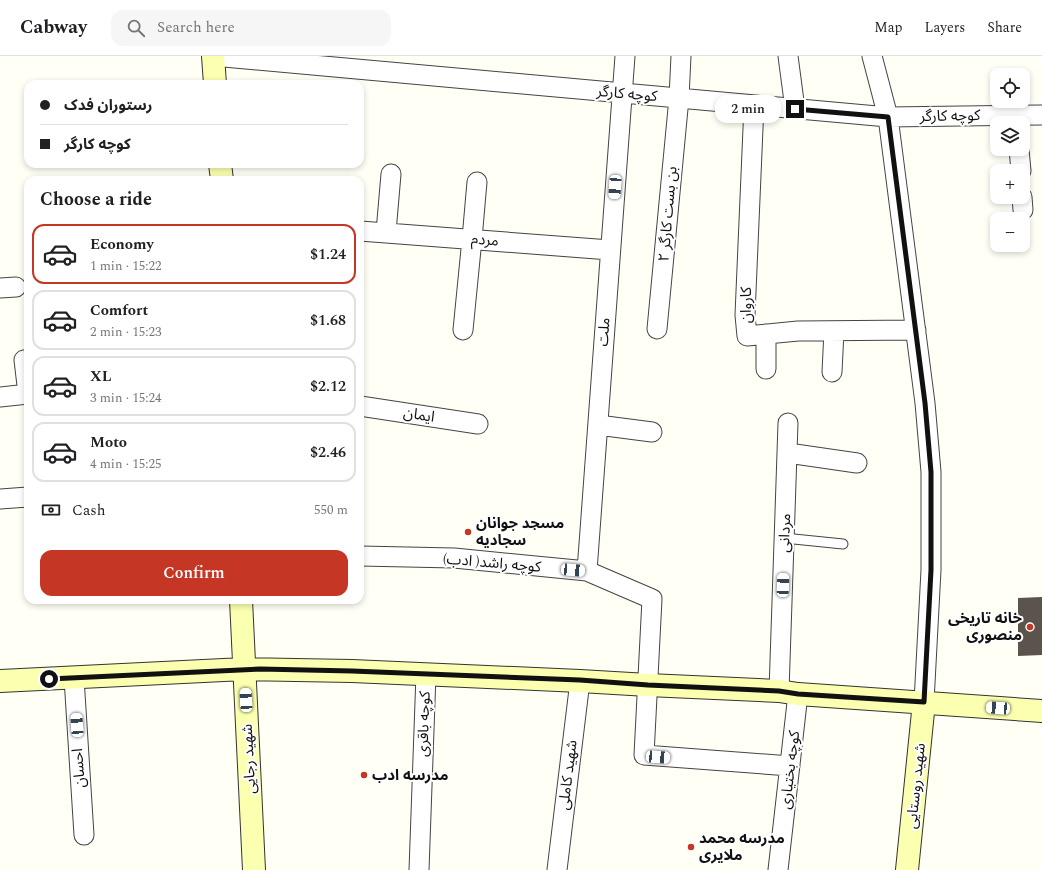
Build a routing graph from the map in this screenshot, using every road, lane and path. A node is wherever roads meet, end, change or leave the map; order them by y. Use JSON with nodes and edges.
{"nodes":[{"id":1,"x":213,"y":56,"type":"edge"},
{"id":2,"x":625,"y":56,"type":"edge"},
{"id":3,"x":681,"y":56,"type":"edge"},
{"id":4,"x":788,"y":56,"type":"edge"},
{"id":5,"x":872,"y":56,"type":"edge"},
{"id":6,"x":378,"y":64,"type":"edge"},
{"id":7,"x":215,"y":80,"type":"edge"},
{"id":8,"x":622,"y":93,"type":"junction"},
{"id":9,"x":679,"y":98,"type":"junction"},
{"id":10,"x":754,"y":105,"type":"junction"},
{"id":11,"x":795,"y":109,"type":"junction"},
{"id":12,"x":1042,"y":115,"type":"edge"},
{"id":13,"x":888,"y":117,"type":"junction"},
{"id":14,"x":1030,"y":117,"type":"edge"},
{"id":15,"x":990,"y":119,"type":"edge"},
{"id":16,"x":391,"y":174,"type":"dead end"},
{"id":17,"x":477,"y":182,"type":"dead end"},
{"id":18,"x":364,"y":231,"type":"edge"},
{"id":19,"x":386,"y":232,"type":"junction"},
{"id":20,"x":472,"y":239,"type":"junction"},
{"id":21,"x":610,"y":250,"type":"junction"},
{"id":22,"x":657,"y":329,"type":"dead end"},
{"id":23,"x":462,"y":330,"type":"dead end"},
{"id":24,"x":916,"y":330,"type":"junction"},
{"id":25,"x":834,"y":331,"type":"junction"},
{"id":26,"x":766,"y":334,"type":"junction"},
{"id":27,"x":766,"y":368,"type":"dead end"},
{"id":28,"x":832,"y":372,"type":"dead end"},
{"id":29,"x":24,"y":394,"type":"edge"},
{"id":30,"x":0,"y":397,"type":"edge"},
{"id":31,"x":364,"y":407,"type":"edge"},
{"id":32,"x":788,"y":423,"type":"dead end"},
{"id":33,"x":478,"y":424,"type":"dead end"},
{"id":34,"x":598,"y":425,"type":"junction"},
{"id":35,"x":652,"y":432,"type":"dead end"},
{"id":36,"x":788,"y":453,"type":"junction"},
{"id":37,"x":857,"y":463,"type":"dead end"},
{"id":38,"x":24,"y":497,"type":"edge"},
{"id":39,"x":0,"y":499,"type":"edge"},
{"id":40,"x":784,"y":538,"type":"junction"},
{"id":41,"x":843,"y":544,"type":"dead end"},
{"id":42,"x":364,"y":556,"type":"edge"},
{"id":43,"x":587,"y":571,"type":"junction"},
{"id":44,"x":241,"y":604,"type":"edge"},
{"id":45,"x":244,"y":669,"type":"junction"},
{"id":46,"x":426,"y":674,"type":"junction"},
{"id":47,"x":74,"y":678,"type":"junction"},
{"id":48,"x":580,"y":680,"type":"junction"},
{"id":49,"x":0,"y":681,"type":"edge"},
{"id":50,"x":648,"y":685,"type":"junction"},
{"id":51,"x":789,"y":693,"type":"junction"},
{"id":52,"x":924,"y":702,"type":"junction"},
{"id":53,"x":1042,"y":711,"type":"edge"},
{"id":54,"x":790,"y":766,"type":"junction"},
{"id":55,"x":84,"y":835,"type":"dead end"},
{"id":56,"x":254,"y":870,"type":"edge"},
{"id":57,"x":419,"y":870,"type":"edge"},
{"id":58,"x":556,"y":870,"type":"edge"},
{"id":59,"x":778,"y":870,"type":"edge"},
{"id":60,"x":907,"y":870,"type":"edge"}],
"edges":[{"from":1,"to":6,"type":"street","name":"کوچه کارگر"},
{"from":1,"to":7,"type":"main road"},
{"from":2,"to":8,"type":"street","name":"ملت"},
{"from":3,"to":9,"type":"street","name":"بن بست کارگر ۲"},
{"from":4,"to":11,"type":"street"},
{"from":5,"to":13,"type":"street"},
{"from":6,"to":8,"type":"street","name":"کوچه کارگر"},
{"from":8,"to":9,"type":"street","name":"کوچه کارگر"},
{"from":8,"to":21,"type":"street","name":"ملت"},
{"from":9,"to":10,"type":"street","name":"کوچه کارگر"},
{"from":9,"to":22,"type":"street","name":"بن بست کارگر ۲"},
{"from":10,"to":11,"type":"street","name":"کوچه کارگر"},
{"from":10,"to":26,"type":"street","name":"کاروان"},
{"from":11,"to":13,"type":"street","name":"کوچه کارگر"},
{"from":12,"to":14,"type":"street","name":"کوچه کارگر"},
{"from":13,"to":15,"type":"street","name":"کوچه کارگر"},
{"from":13,"to":24,"type":"street"},
{"from":16,"to":19,"type":"street"},
{"from":17,"to":20,"type":"street"},
{"from":18,"to":19,"type":"street","name":"مردم"},
{"from":19,"to":20,"type":"street","name":"مردم"},
{"from":20,"to":21,"type":"street","name":"مردم"},
{"from":20,"to":23,"type":"street"},
{"from":21,"to":34,"type":"street","name":"ملت"},
{"from":24,"to":25,"type":"street","name":"کاروان"},
{"from":24,"to":52,"type":"street"},
{"from":25,"to":26,"type":"street","name":"کاروان"},
{"from":25,"to":28,"type":"street"},
{"from":26,"to":27,"type":"street"},
{"from":29,"to":30,"type":"street"},
{"from":31,"to":33,"type":"street","name":"ایمان"},
{"from":32,"to":36,"type":"street","name":"مردانی"},
{"from":34,"to":35,"type":"street"},
{"from":34,"to":43,"type":"street","name":"ملت"},
{"from":36,"to":37,"type":"street"},
{"from":36,"to":40,"type":"street","name":"مردانی"},
{"from":38,"to":39,"type":"street"},
{"from":40,"to":41,"type":"lane"},
{"from":40,"to":51,"type":"street","name":"مردانی"},
{"from":42,"to":43,"type":"street","name":"کوچه راشد( ادب)"},
{"from":43,"to":50,"type":"street","name":"کوچه راشد( ادب)"},
{"from":44,"to":45,"type":"main road","name":"شهید رجایی"},
{"from":45,"to":46,"type":"main road"},
{"from":45,"to":47,"type":"main road"},
{"from":45,"to":56,"type":"main road","name":"شهید رجایی"},
{"from":46,"to":48,"type":"main road"},
{"from":46,"to":57,"type":"street","name":"کوچه باقری"},
{"from":47,"to":49,"type":"main road"},
{"from":47,"to":55,"type":"street","name":"احسان"},
{"from":48,"to":50,"type":"main road"},
{"from":48,"to":58,"type":"street","name":"شهید کاملی"},
{"from":50,"to":51,"type":"main road"},
{"from":50,"to":54,"type":"street"},
{"from":51,"to":52,"type":"main road"},
{"from":51,"to":54,"type":"street","name":"کوچه بختیاری"},
{"from":52,"to":53,"type":"main road"},
{"from":52,"to":60,"type":"main road","name":"شهید روستایی"},
{"from":54,"to":59,"type":"street","name":"کوچه بختیاری"}]}
